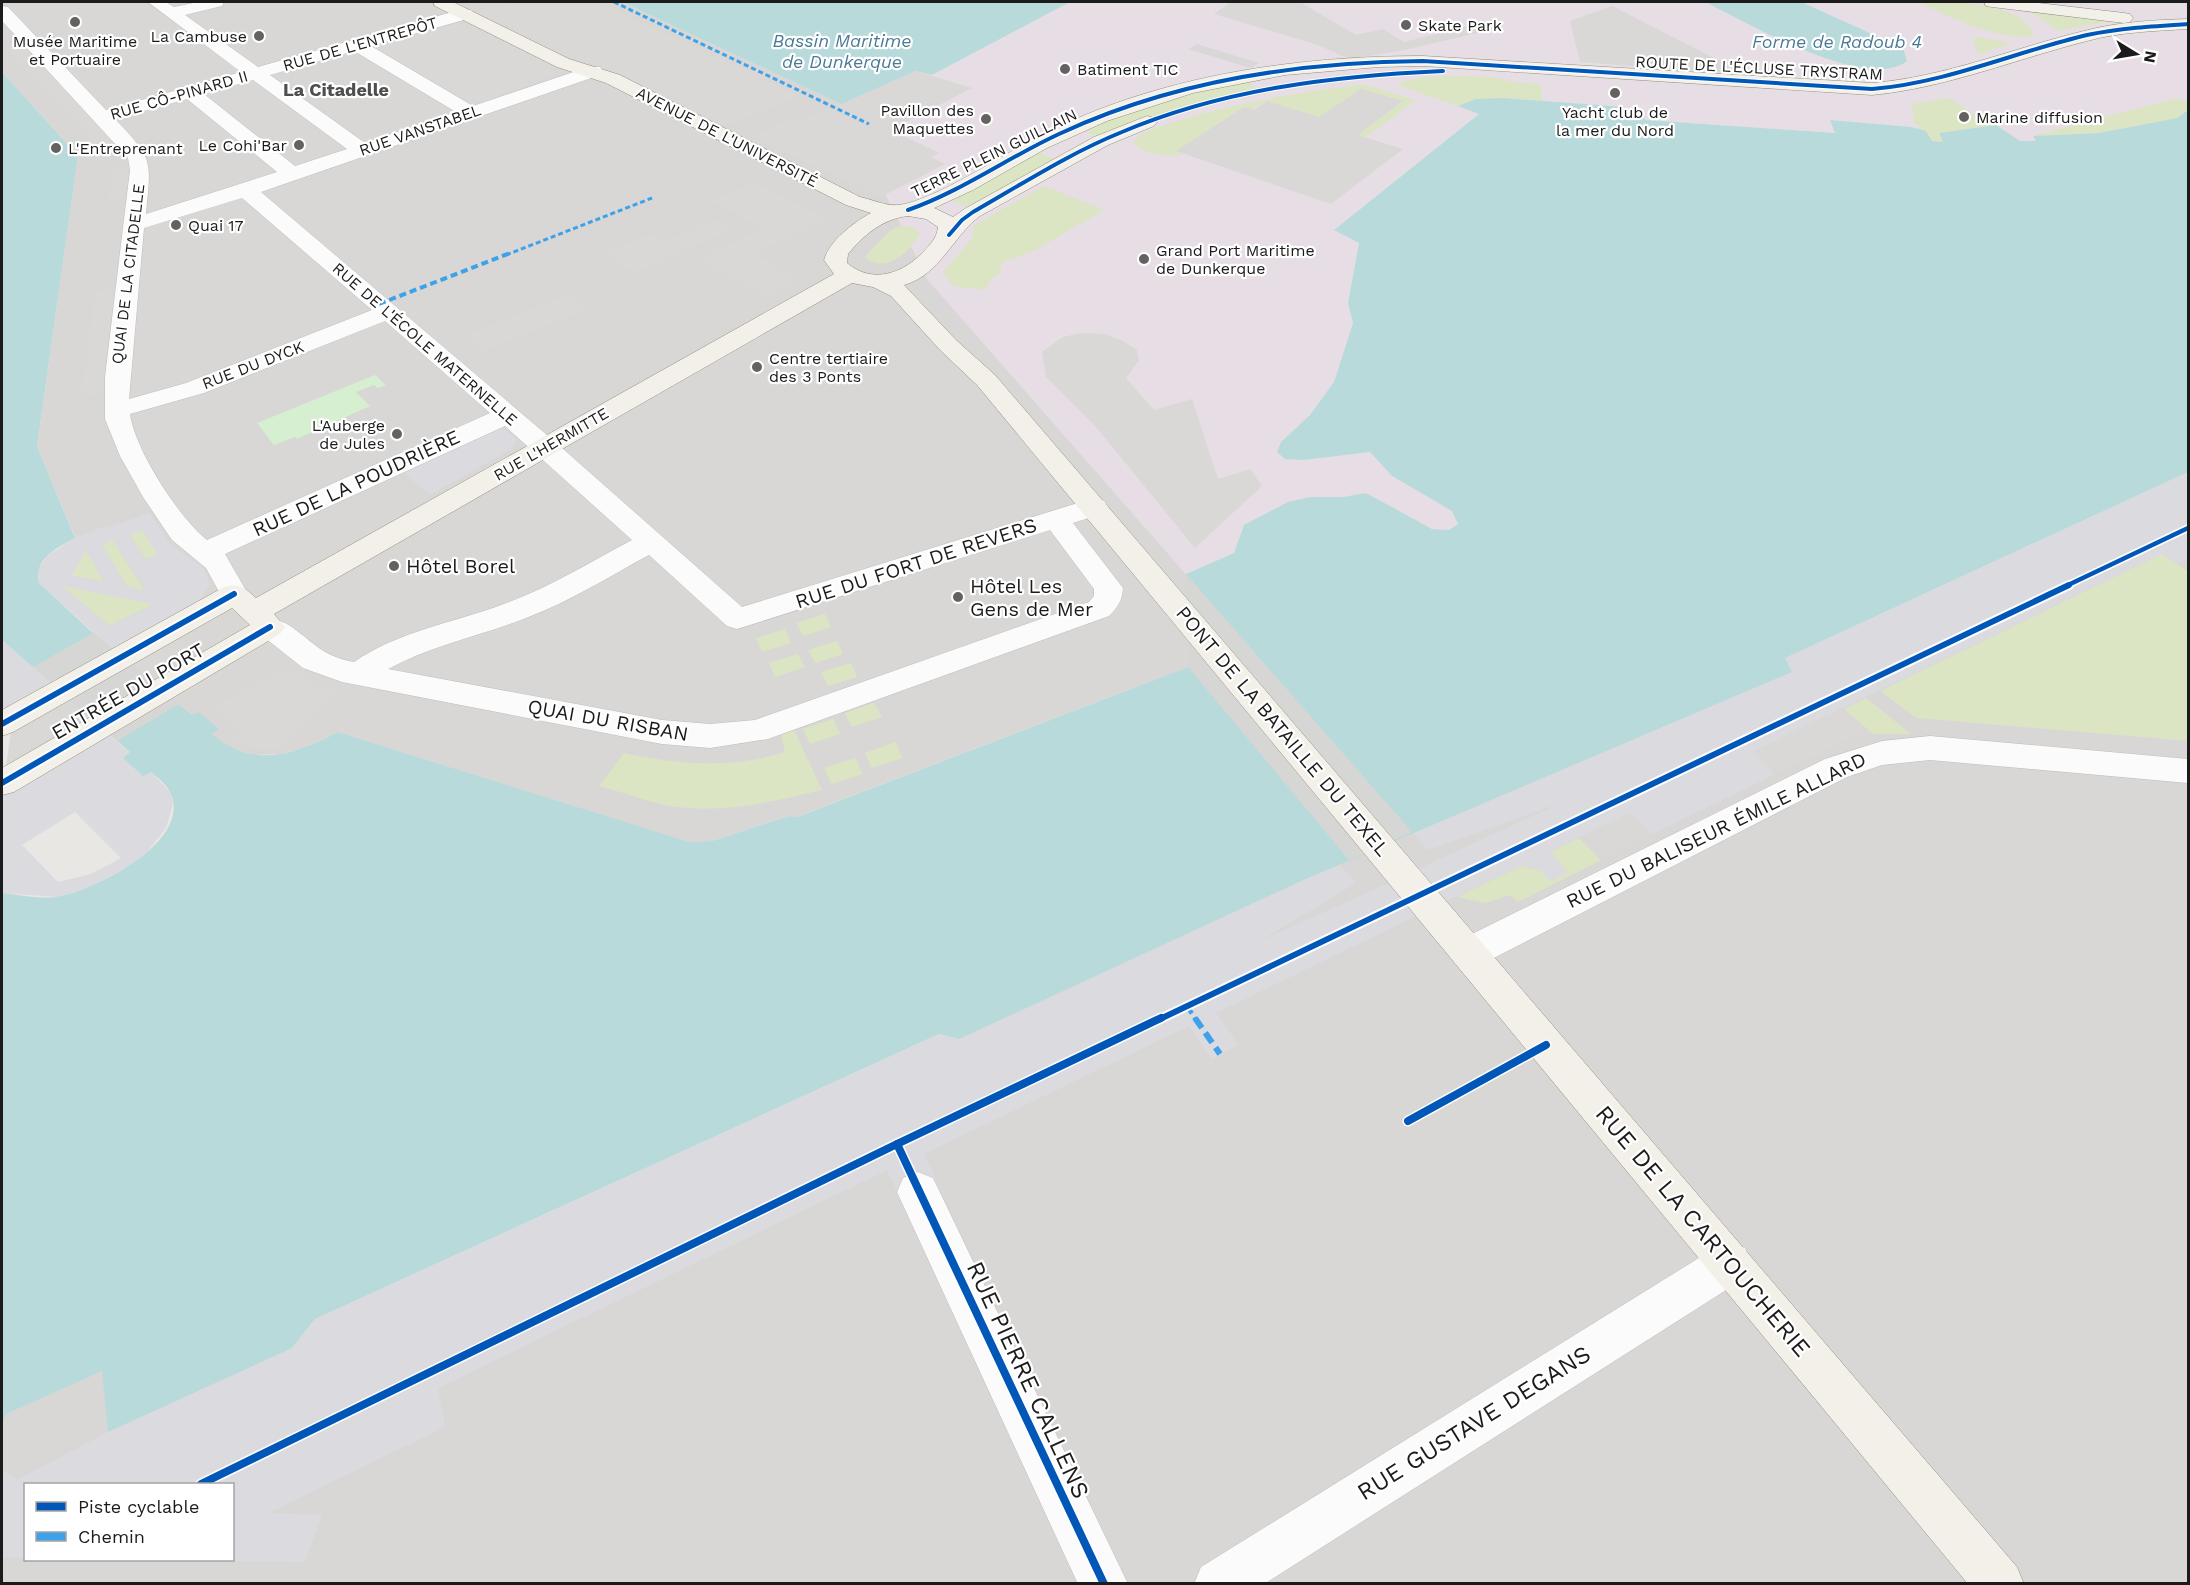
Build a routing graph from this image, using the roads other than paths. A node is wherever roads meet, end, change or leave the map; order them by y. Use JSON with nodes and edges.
{"nodes":[{"id":1,"x":156,"y":2,"type":"edge"},
{"id":2,"x":216,"y":2,"type":"edge"},
{"id":3,"x":441,"y":2,"type":"edge"},
{"id":4,"x":1990,"y":2,"type":"edge"},
{"id":5,"x":2,"y":11,"type":"edge"},
{"id":6,"x":171,"y":13,"type":"junction"},
{"id":7,"x":465,"y":14,"type":"junction"},
{"id":8,"x":2188,"y":24,"type":"edge"},
{"id":9,"x":2046,"y":33,"type":"junction"},
{"id":10,"x":356,"y":45,"type":"junction"},
{"id":11,"x":1573,"y":72,"type":"junction"},
{"id":12,"x":255,"y":74,"type":"junction"},
{"id":13,"x":588,"y":74,"type":"junction"},
{"id":14,"x":1265,"y":75,"type":"joint"},
{"id":15,"x":1291,"y":86,"type":"joint"},
{"id":16,"x":190,"y":92,"type":"junction"},
{"id":17,"x":472,"y":113,"type":"junction"},
{"id":18,"x":102,"y":117,"type":"junction"},
{"id":19,"x":362,"y":150,"type":"junction"},
{"id":20,"x":292,"y":174,"type":"junction"},
{"id":21,"x":246,"y":190,"type":"junction"},
{"id":22,"x":899,"y":211,"type":"junction"},
{"id":23,"x":134,"y":224,"type":"junction"},
{"id":24,"x":861,"y":230,"type":"junction"},
{"id":25,"x":949,"y":236,"type":"junction"},
{"id":26,"x":920,"y":269,"type":"junction"},
{"id":27,"x":849,"y":274,"type":"junction"},
{"id":28,"x":878,"y":281,"type":"junction"},
{"id":29,"x":388,"y":312,"type":"junction"},
{"id":30,"x":986,"y":380,"type":"junction"},
{"id":31,"x":117,"y":410,"type":"junction"},
{"id":32,"x":507,"y":415,"type":"junction"},
{"id":33,"x":545,"y":447,"type":"junction"},
{"id":34,"x":1094,"y":507,"type":"junction"},
{"id":35,"x":1056,"y":519,"type":"junction"},
{"id":36,"x":651,"y":542,"type":"junction"},
{"id":37,"x":205,"y":552,"type":"junction"},
{"id":38,"x":253,"y":611,"type":"junction"},
{"id":39,"x":737,"y":619,"type":"joint"},
{"id":40,"x":359,"y":674,"type":"junction"},
{"id":41,"x":2,"y":724,"type":"edge"},
{"id":42,"x":2188,"y":771,"type":"edge"},
{"id":43,"x":2,"y":783,"type":"edge"},
{"id":44,"x":1406,"y":879,"type":"joint"},
{"id":45,"x":1469,"y":953,"type":"junction"},
{"id":46,"x":918,"y":1192,"type":"dead end"},
{"id":47,"x":1730,"y":1263,"type":"junction"},
{"id":48,"x":1104,"y":1584,"type":"edge"},
{"id":49,"x":1218,"y":1584,"type":"edge"},
{"id":50,"x":2000,"y":1584,"type":"edge"}],
"edges":[{"from":1,"to":6,"type":"street"},
{"from":2,"to":6,"type":"street"},
{"from":3,"to":7,"type":"main road","name":"AVENUE DE L'UNIVERSITÉ"},
{"from":4,"to":8,"type":"main road"},
{"from":4,"to":9,"type":"main road"},
{"from":5,"to":18,"type":"street","name":"QUAI DE LA CITADELLE"},
{"from":6,"to":12,"type":"street"},
{"from":7,"to":10,"type":"street","name":"RUE DE L'ENTREPÔT"},
{"from":7,"to":13,"type":"main road","name":"AVENUE DE L'UNIVERSITÉ"},
{"from":8,"to":9,"type":"main road","name":"ROUTE DE L'ÉCLUSE TRYSTRAM"},
{"from":9,"to":11,"type":"main road","name":"ROUTE DE L'ÉCLUSE TRYSTRAM"},
{"from":10,"to":12,"type":"street","name":"RUE DE L'ENTREPÔT"},
{"from":10,"to":17,"type":"street"},
{"from":11,"to":14,"type":"main road","name":"ROUTE DE L'ÉCLUSE TRYSTRAM"},
{"from":11,"to":15,"type":"main road","name":"ROUTE DE L'ÉCLUSE TRYSTRAM"},
{"from":12,"to":16,"type":"street","name":"RUE CÔ-PINARD II"},
{"from":12,"to":19,"type":"street"},
{"from":13,"to":17,"type":"street","name":"RUE VANSTABEL"},
{"from":13,"to":22,"type":"main road","name":"AVENUE DE L'UNIVERSITÉ"},
{"from":13,"to":24,"type":"main road","name":"AVENUE DE L'UNIVERSITÉ"},
{"from":14,"to":22,"type":"main road","name":"TERRE PLEIN GUILLAIN"},
{"from":15,"to":25,"type":"main road","name":"TERRE PLEIN GUILLAIN"},
{"from":16,"to":18,"type":"street","name":"RUE CÔ-PINARD II"},
{"from":16,"to":20,"type":"street"},
{"from":17,"to":19,"type":"street","name":"RUE VANSTABEL"},
{"from":18,"to":23,"type":"street","name":"QUAI DE LA CITADELLE"},
{"from":19,"to":20,"type":"street","name":"RUE VANSTABEL"},
{"from":20,"to":21,"type":"street","name":"RUE VANSTABEL"},
{"from":21,"to":23,"type":"street","name":"RUE VANSTABEL"},
{"from":21,"to":29,"type":"street","name":"RUE DE L'ÉCOLE MATERNELLE"},
{"from":22,"to":24,"type":"main road","name":"TERRE PLEIN GUILLAIN"},
{"from":22,"to":25,"type":"main road","name":"AVENUE DE L'UNIVERSITÉ"},
{"from":23,"to":31,"type":"street","name":"QUAI DE LA CITADELLE"},
{"from":24,"to":27,"type":"main road","name":"TERRE PLEIN GUILLAIN"},
{"from":25,"to":26,"type":"main road","name":"TERRE PLEIN GUILLAIN"},
{"from":26,"to":28,"type":"main road"},
{"from":26,"to":30,"type":"main road"},
{"from":27,"to":28,"type":"main road"},
{"from":27,"to":33,"type":"main road","name":"RUE L'HERMITTE"},
{"from":28,"to":30,"type":"main road"},
{"from":29,"to":31,"type":"street","name":"RUE DU DYCK"},
{"from":29,"to":32,"type":"street","name":"RUE DE L'ÉCOLE MATERNELLE"},
{"from":30,"to":34,"type":"main road","name":"PONT DE LA BATAILLE DU TEXEL"},
{"from":31,"to":37,"type":"street","name":"QUAI DU RISBAN"},
{"from":32,"to":33,"type":"street","name":"RUE DE L'ÉCOLE MATERNELLE"},
{"from":32,"to":37,"type":"street","name":"RUE DE LA POUDRIÈRE"},
{"from":33,"to":36,"type":"street","name":"RUE DE L'ÉCOLE MATERNELLE"},
{"from":33,"to":38,"type":"main road","name":"RUE L'HERMITTE"},
{"from":34,"to":35,"type":"street","name":"RUE DU FORT DE REVERS"},
{"from":34,"to":44,"type":"main road","name":"PONT DE LA BATAILLE DU TEXEL"},
{"from":35,"to":39,"type":"street","name":"RUE DU FORT DE REVERS"},
{"from":35,"to":40,"type":"street","name":"QUAI DU RISBAN"},
{"from":36,"to":39,"type":"street","name":"RUE DE L'ÉCOLE MATERNELLE"},
{"from":36,"to":40,"type":"street"},
{"from":37,"to":38,"type":"street","name":"QUAI DU RISBAN"},
{"from":38,"to":40,"type":"street","name":"QUAI DU RISBAN"},
{"from":38,"to":41,"type":"main road","name":"ENTRÉE DU PORT"},
{"from":38,"to":43,"type":"main road","name":"ENTRÉE DU PORT"},
{"from":42,"to":45,"type":"street","name":"RUE DU BALISEUR ÉMILE ALLARD"},
{"from":44,"to":45,"type":"main road","name":"RUE DE LA CARTOUCHERIE"},
{"from":45,"to":47,"type":"main road","name":"RUE DE LA CARTOUCHERIE"},
{"from":46,"to":48,"type":"street","name":"RUE PIERRE CALLENS"},
{"from":47,"to":49,"type":"street","name":"RUE GUSTAVE DEGANS"},
{"from":47,"to":50,"type":"main road","name":"RUE DE LA CARTOUCHERIE"}]}
